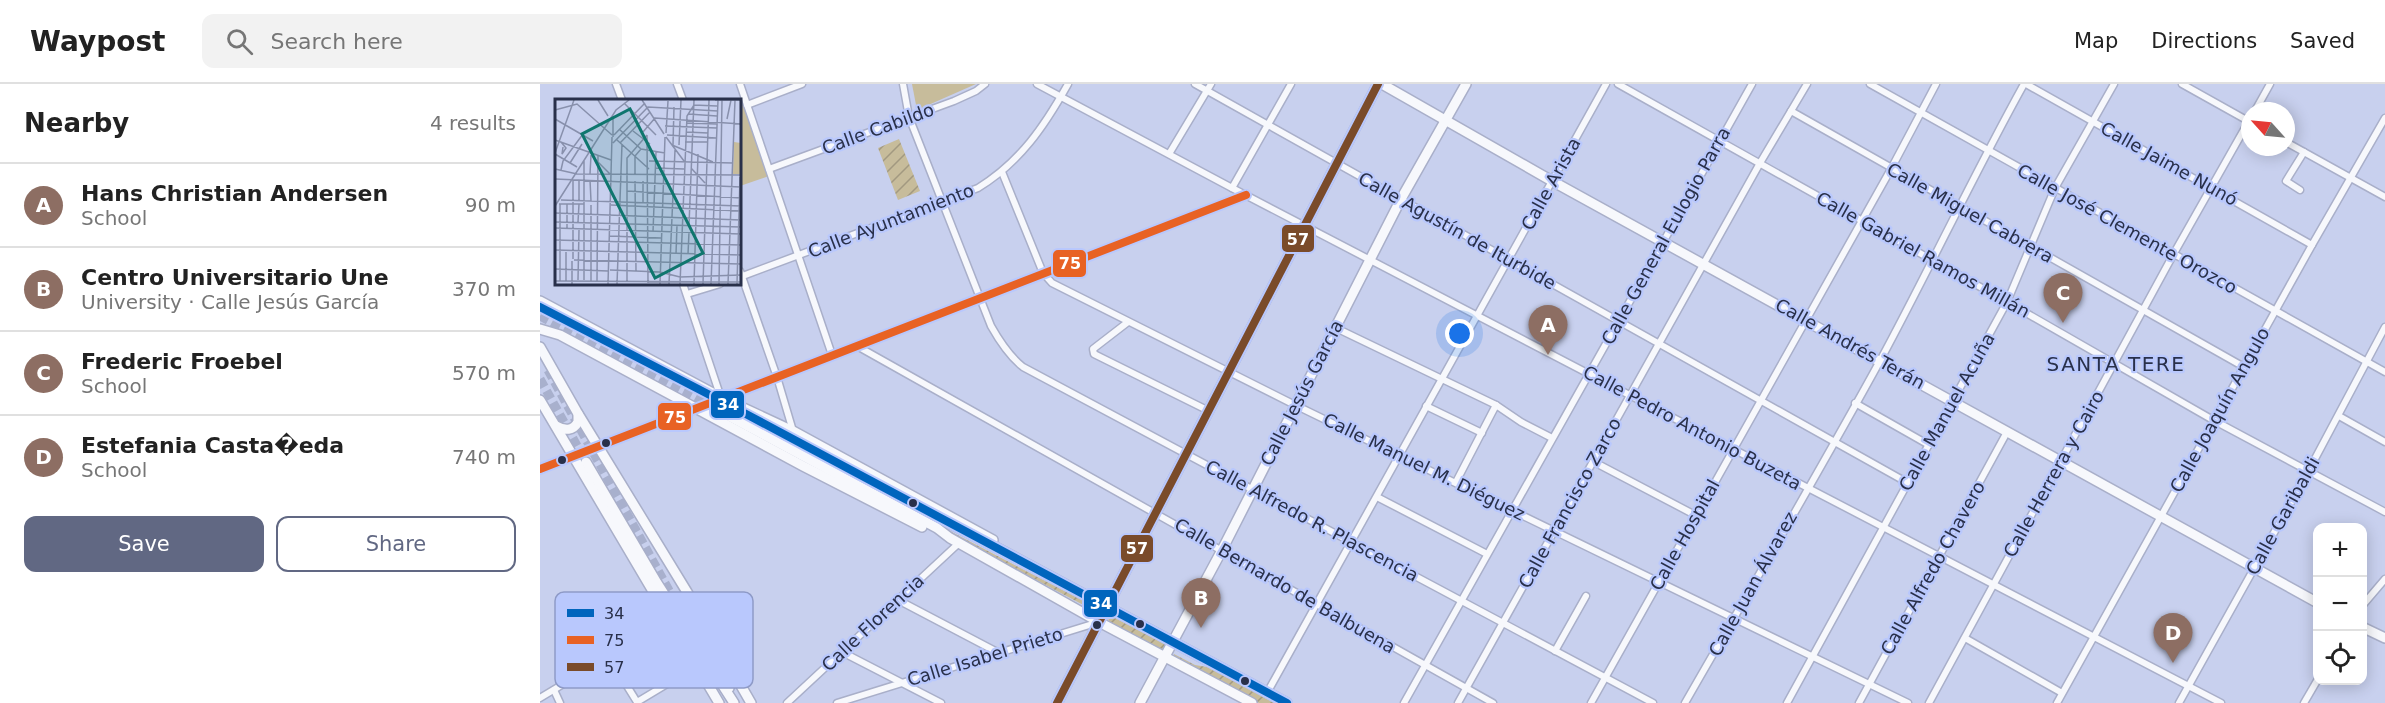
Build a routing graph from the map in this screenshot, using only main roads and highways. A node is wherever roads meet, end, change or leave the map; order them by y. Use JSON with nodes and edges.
{"nodes":[{"id":1,"x":1380,"y":84,"type":"edge"},
{"id":2,"x":1466,"y":84,"type":"edge"},
{"id":3,"x":1445,"y":121,"type":"junction"},
{"id":4,"x":540,"y":300,"type":"edge"},
{"id":5,"x":540,"y":329,"type":"edge"},
{"id":6,"x":540,"y":347,"type":"edge"},
{"id":7,"x":540,"y":400,"type":"edge"},
{"id":8,"x":577,"y":412,"type":"junction"},
{"id":9,"x":727,"y":415,"type":"tunnel mouth"},
{"id":10,"x":556,"y":426,"type":"junction"},
{"id":11,"x":585,"y":462,"type":"tunnel mouth"},
{"id":12,"x":954,"y":540,"type":"junction"},
{"id":13,"x":653,"y":592,"type":"edge"},
{"id":14,"x":663,"y":592,"type":"edge"},
{"id":15,"x":687,"y":592,"type":"edge"},
{"id":16,"x":2313,"y":600,"type":"edge"},
{"id":17,"x":1107,"y":608,"type":"junction"},
{"id":18,"x":1099,"y":622,"type":"junction"},
{"id":19,"x":2367,"y":629,"type":"edge"},
{"id":20,"x":2385,"y":638,"type":"edge"},
{"id":21,"x":1173,"y":642,"type":"junction"},
{"id":22,"x":1165,"y":656,"type":"junction"},
{"id":23,"x":710,"y":688,"type":"edge"},
{"id":24,"x":725,"y":688,"type":"edge"},
{"id":25,"x":743,"y":688,"type":"edge"},
{"id":26,"x":733,"y":701,"type":"edge"},
{"id":27,"x":719,"y":703,"type":"edge"},
{"id":28,"x":751,"y":703,"type":"edge"},
{"id":29,"x":1057,"y":703,"type":"edge"},
{"id":30,"x":1140,"y":703,"type":"edge"},
{"id":31,"x":1252,"y":703,"type":"edge"},
{"id":32,"x":1287,"y":703,"type":"edge"}],
"edges":[{"from":1,"to":3,"type":"main road","name":"Calle Andrés Terán"},
{"from":1,"to":17,"type":"main road"},
{"from":2,"to":3,"type":"main road","name":"Calle Jesús García"},
{"from":3,"to":16,"type":"main road","name":"Calle Andrés Terán"},
{"from":3,"to":21,"type":"main road","name":"Calle Jesús García"},
{"from":4,"to":17,"type":"main road"},
{"from":5,"to":12,"type":"main road"},
{"from":6,"to":8,"type":"main road"},
{"from":7,"to":10,"type":"main road"},
{"from":8,"to":10,"type":"main road"},
{"from":8,"to":15,"type":"main road"},
{"from":9,"to":12,"type":"main road"},
{"from":10,"to":13,"type":"main road"},
{"from":11,"to":14,"type":"main road"},
{"from":12,"to":18,"type":"main road"},
{"from":17,"to":18,"type":"main road"},
{"from":17,"to":21,"type":"main road"},
{"from":18,"to":22,"type":"main road"},
{"from":18,"to":29,"type":"main road"},
{"from":19,"to":20,"type":"main road"},
{"from":21,"to":22,"type":"main road","name":"Calle Jesús García"},
{"from":21,"to":32,"type":"main road"},
{"from":22,"to":30,"type":"main road","name":"Calle Jesús García"},
{"from":22,"to":31,"type":"main road"},
{"from":23,"to":27,"type":"main road"},
{"from":24,"to":26,"type":"main road"},
{"from":25,"to":28,"type":"main road"}]}
